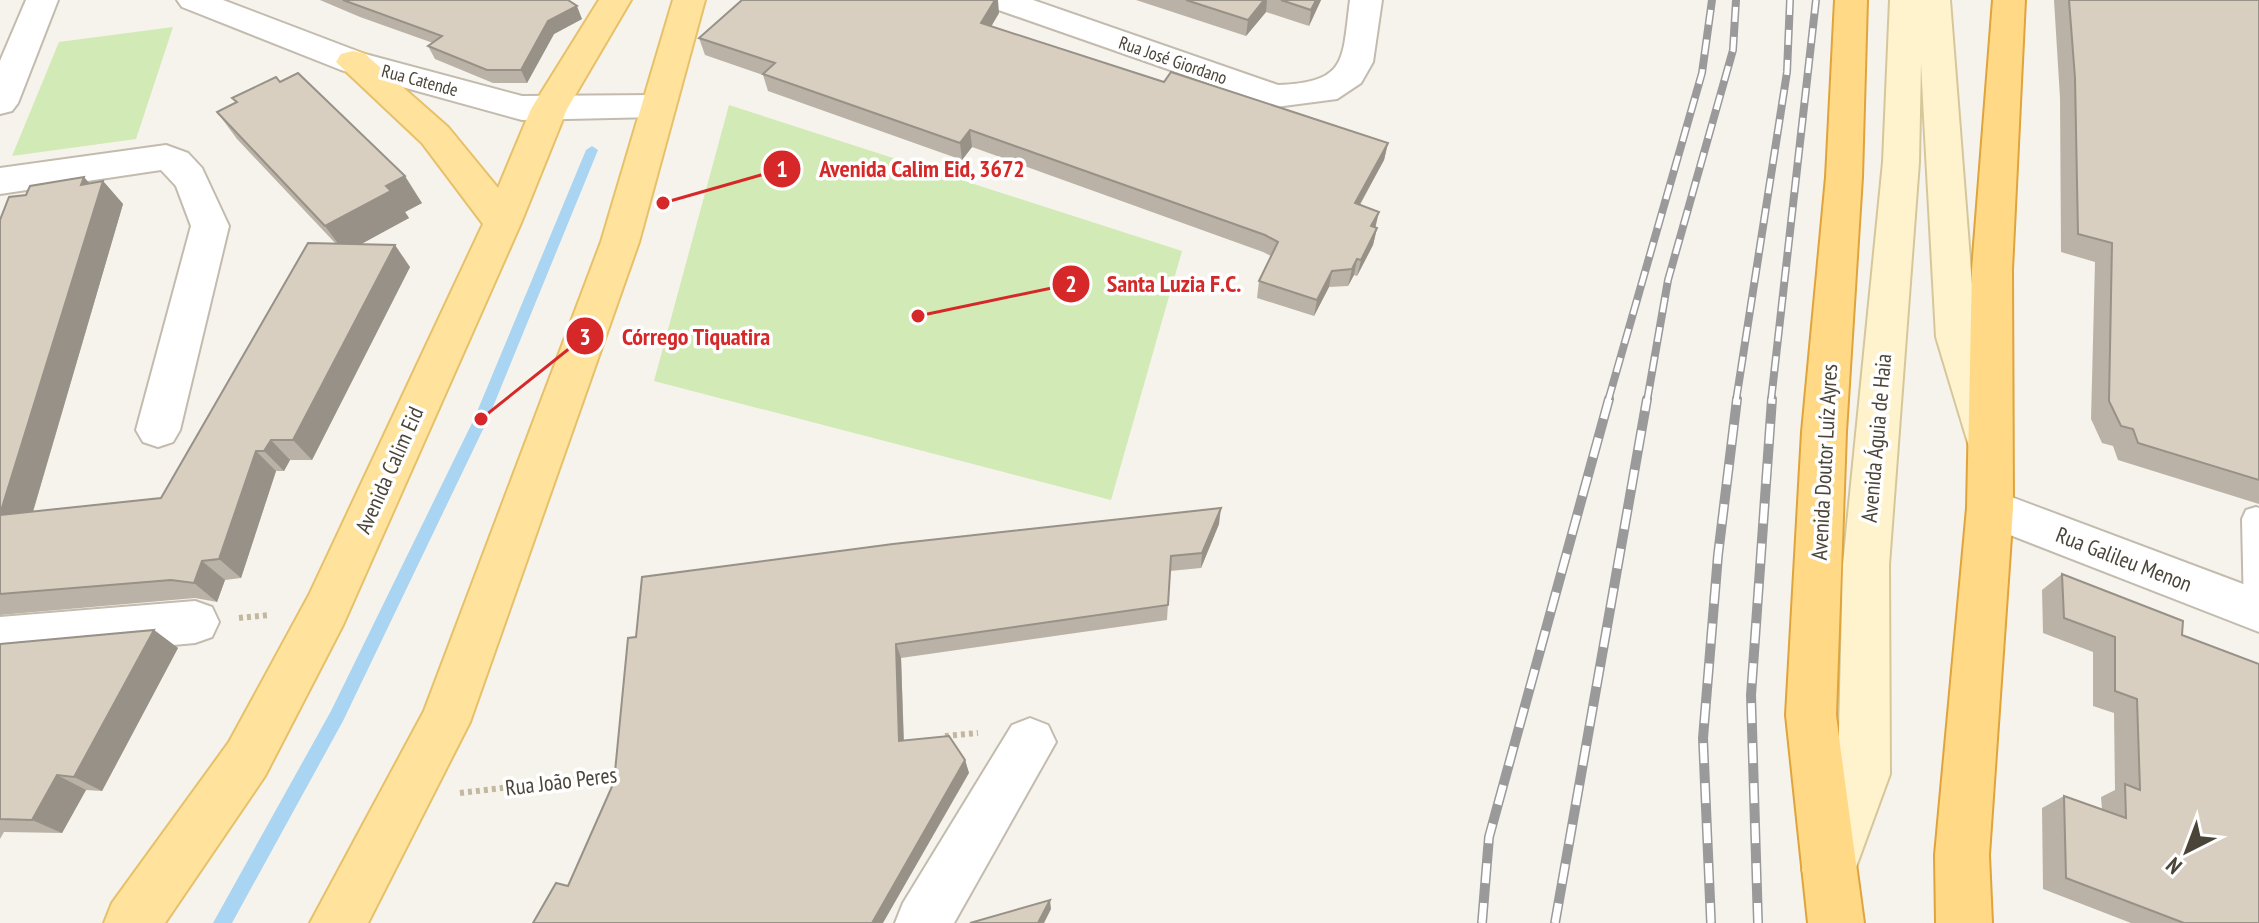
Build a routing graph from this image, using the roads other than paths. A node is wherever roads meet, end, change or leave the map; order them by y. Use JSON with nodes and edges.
{"nodes":[{"id":1,"x":42,"y":0,"type":"edge"},
{"id":2,"x":193,"y":0,"type":"edge"},
{"id":3,"x":615,"y":0,"type":"edge"},
{"id":4,"x":689,"y":0,"type":"edge"},
{"id":5,"x":1001,"y":0,"type":"edge"},
{"id":6,"x":1366,"y":0,"type":"edge"},
{"id":7,"x":1851,"y":0,"type":"edge"},
{"id":8,"x":1906,"y":0,"type":"edge"},
{"id":9,"x":1934,"y":0,"type":"edge"},
{"id":10,"x":2009,"y":0,"type":"edge"},
{"id":11,"x":1037,"y":6,"type":"edge"},
{"id":12,"x":353,"y":62,"type":"junction"},
{"id":13,"x":0,"y":103,"type":"edge"},
{"id":14,"x":646,"y":106,"type":"junction"},
{"id":15,"x":566,"y":108,"type":"junction"},
{"id":16,"x":0,"y":181,"type":"edge"},
{"id":17,"x":502,"y":223,"type":"junction"},
{"id":18,"x":158,"y":430,"type":"dead end"},
{"id":19,"x":1991,"y":459,"type":"junction"},
{"id":20,"x":1990,"y":508,"type":"junction"},
{"id":21,"x":2256,"y":519,"type":"dead end"},
{"id":22,"x":2259,"y":611,"type":"edge"},
{"id":23,"x":195,"y":622,"type":"road end"},
{"id":24,"x":0,"y":639,"type":"edge"},
{"id":25,"x":1030,"y":742,"type":"road end"},
{"id":26,"x":1832,"y":897,"type":"edge"},
{"id":27,"x":132,"y":923,"type":"edge"},
{"id":28,"x":338,"y":923,"type":"edge"},
{"id":29,"x":923,"y":923,"type":"edge"},
{"id":30,"x":1964,"y":923,"type":"edge"}],
"edges":[{"from":1,"to":13,"type":"street"},
{"from":2,"to":12,"type":"street","name":"Rua Catende"},
{"from":3,"to":15,"type":"main road","name":"Avenida Calim Eid"},
{"from":4,"to":14,"type":"main road"},
{"from":5,"to":11,"type":"street","name":"Rua José Giordano"},
{"from":6,"to":11,"type":"street","name":"Rua José Giordano"},
{"from":7,"to":26,"type":"highway","name":"Avenida Doutor Luíz Ayres"},
{"from":8,"to":26,"type":"main road","name":"Avenida Águia de Haia"},
{"from":9,"to":19,"type":"main road"},
{"from":10,"to":19,"type":"highway"},
{"from":12,"to":15,"type":"street","name":"Rua Catende"},
{"from":12,"to":17,"type":"main road"},
{"from":14,"to":15,"type":"street","name":"Rua Catende"},
{"from":14,"to":28,"type":"main road"},
{"from":15,"to":17,"type":"main road","name":"Avenida Calim Eid"},
{"from":16,"to":18,"type":"street"},
{"from":17,"to":27,"type":"main road","name":"Avenida Calim Eid"},
{"from":19,"to":20,"type":"highway"},
{"from":20,"to":22,"type":"street","name":"Rua Galileu Menon"},
{"from":20,"to":30,"type":"highway"},
{"from":21,"to":22,"type":"lane"},
{"from":23,"to":24,"type":"street"},
{"from":25,"to":29,"type":"street"}]}
